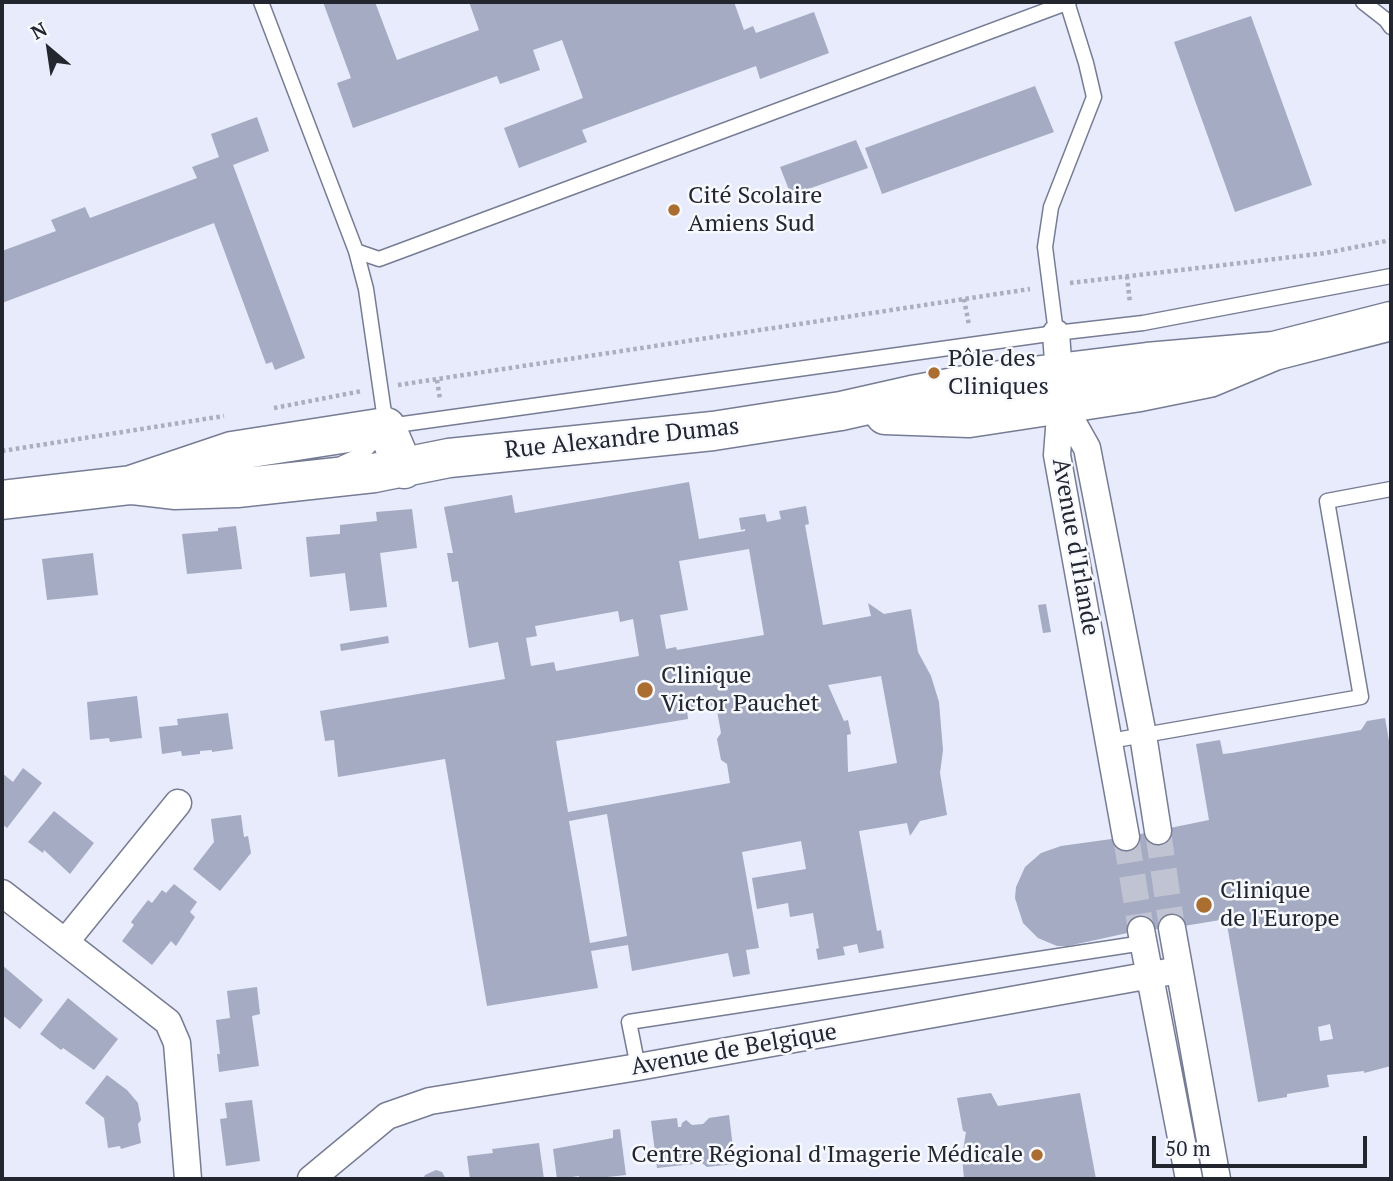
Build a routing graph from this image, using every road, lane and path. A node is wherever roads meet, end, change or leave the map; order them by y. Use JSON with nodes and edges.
{"nodes":[{"id":1,"x":261,"y":2,"type":"edge"},
{"id":2,"x":1067,"y":2,"type":"edge"},
{"id":3,"x":1363,"y":2,"type":"edge"},
{"id":4,"x":1391,"y":27,"type":"edge"},
{"id":5,"x":1391,"y":240,"type":"edge"},
{"id":6,"x":356,"y":251,"type":"junction"},
{"id":7,"x":1391,"y":276,"type":"edge"},
{"id":8,"x":1049,"y":286,"type":"junction"},
{"id":9,"x":1391,"y":321,"type":"edge"},
{"id":10,"x":1056,"y":333,"type":"junction"},
{"id":11,"x":381,"y":388,"type":"junction"},
{"id":12,"x":1060,"y":388,"type":"junction"},
{"id":13,"x":261,"y":410,"type":"dead end"},
{"id":14,"x":237,"y":414,"type":"dead end"},
{"id":15,"x":386,"y":427,"type":"junction"},
{"id":16,"x":2,"y":451,"type":"edge"},
{"id":17,"x":299,"y":455,"type":"dead end"},
{"id":18,"x":404,"y":469,"type":"junction"},
{"id":19,"x":221,"y":470,"type":"dead end"},
{"id":20,"x":273,"y":484,"type":"junction"},
{"id":21,"x":131,"y":485,"type":"junction"},
{"id":22,"x":1391,"y":489,"type":"edge"},
{"id":23,"x":2,"y":500,"type":"edge"},
{"id":24,"x":1143,"y":735,"type":"junction"},
{"id":25,"x":1110,"y":741,"type":"junction"},
{"id":26,"x":178,"y":803,"type":"dead end"},
{"id":27,"x":1158,"y":831,"type":"tunnel mouth"},
{"id":28,"x":1126,"y":837,"type":"tunnel mouth"},
{"id":29,"x":2,"y":893,"type":"edge"},
{"id":30,"x":1172,"y":928,"type":"tunnel mouth"},
{"id":31,"x":1142,"y":936,"type":"joint"},
{"id":32,"x":65,"y":941,"type":"junction"},
{"id":33,"x":1179,"y":970,"type":"junction"},
{"id":34,"x":1150,"y":975,"type":"junction"},
{"id":35,"x":638,"y":1067,"type":"junction"},
{"id":36,"x":188,"y":1179,"type":"edge"},
{"id":37,"x":310,"y":1179,"type":"edge"},
{"id":38,"x":1189,"y":1179,"type":"edge"},
{"id":39,"x":1217,"y":1179,"type":"edge"}],
"edges":[{"from":1,"to":6,"type":"lane"},
{"from":2,"to":6,"type":"lane"},
{"from":2,"to":8,"type":"lane"},
{"from":3,"to":4,"type":"lane"},
{"from":5,"to":8,"type":"path"},
{"from":6,"to":11,"type":"lane"},
{"from":7,"to":10,"type":"lane"},
{"from":8,"to":10,"type":"lane"},
{"from":8,"to":11,"type":"path"},
{"from":9,"to":12,"type":"street","name":"Rue Alexandre Dumas"},
{"from":10,"to":12,"type":"street"},
{"from":10,"to":15,"type":"lane"},
{"from":11,"to":13,"type":"path"},
{"from":11,"to":15,"type":"lane"},
{"from":12,"to":18,"type":"street","name":"Rue Alexandre Dumas"},
{"from":12,"to":24,"type":"street","name":"Avenue d'Irlande"},
{"from":12,"to":25,"type":"street","name":"Avenue d'Irlande"},
{"from":14,"to":16,"type":"path"},
{"from":15,"to":17,"type":"lane"},
{"from":15,"to":18,"type":"street"},
{"from":15,"to":20,"type":"lane"},
{"from":15,"to":21,"type":"street","name":"Rue Alexandre Dumas"},
{"from":18,"to":20,"type":"street","name":"Rue Alexandre Dumas"},
{"from":19,"to":21,"type":"lane"},
{"from":20,"to":21,"type":"street","name":"Rue Alexandre Dumas"},
{"from":21,"to":23,"type":"street","name":"Rue Alexandre Dumas"},
{"from":22,"to":24,"type":"lane"},
{"from":24,"to":25,"type":"lane"},
{"from":24,"to":27,"type":"street","name":"Avenue d'Irlande"},
{"from":25,"to":28,"type":"street","name":"Avenue d'Irlande"},
{"from":26,"to":32,"type":"street"},
{"from":29,"to":32,"type":"street"},
{"from":30,"to":33,"type":"street"},
{"from":31,"to":34,"type":"street"},
{"from":31,"to":35,"type":"lane"},
{"from":32,"to":36,"type":"street"},
{"from":33,"to":34,"type":"street","name":"Avenue de Belgique"},
{"from":33,"to":39,"type":"street"},
{"from":34,"to":35,"type":"street","name":"Avenue de Belgique"},
{"from":34,"to":38,"type":"street"},
{"from":35,"to":37,"type":"street","name":"Avenue de Belgique"}]}
